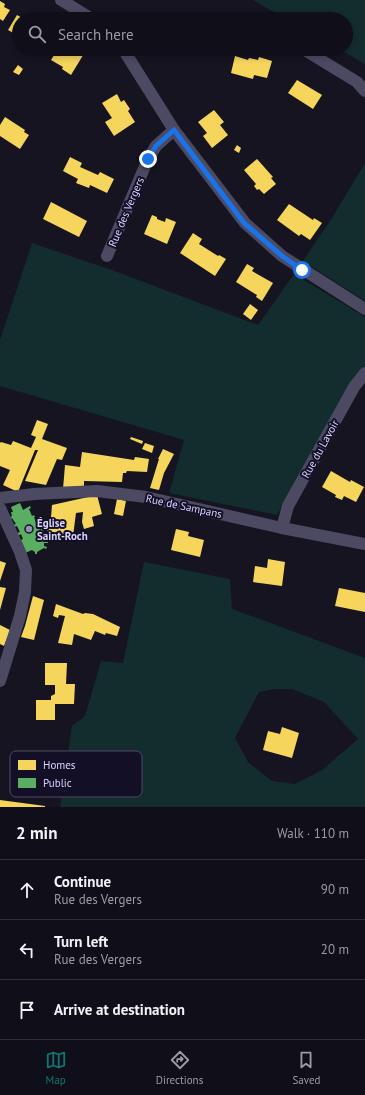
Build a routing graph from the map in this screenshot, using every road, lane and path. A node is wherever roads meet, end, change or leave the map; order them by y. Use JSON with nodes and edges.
{"nodes":[{"id":1,"x":61,"y":0,"type":"edge"},
{"id":2,"x":81,"y":12,"type":"edge"},
{"id":3,"x":128,"y":56,"type":"edge"},
{"id":4,"x":314,"y":56,"type":"edge"},
{"id":5,"x":365,"y":91,"type":"edge"},
{"id":6,"x":174,"y":130,"type":"junction"},
{"id":7,"x":107,"y":256,"type":"dead end"},
{"id":8,"x":365,"y":309,"type":"edge"},
{"id":9,"x":365,"y":373,"type":"edge"},
{"id":10,"x":0,"y":498,"type":"edge"},
{"id":11,"x":0,"y":508,"type":"edge"},
{"id":12,"x":282,"y":528,"type":"junction"},
{"id":13,"x":365,"y":544,"type":"edge"},
{"id":14,"x":0,"y":681,"type":"edge"}],
"edges":[{"from":1,"to":2,"type":"street"},
{"from":3,"to":6,"type":"street"},
{"from":4,"to":5,"type":"street"},
{"from":6,"to":7,"type":"street","name":"Rue des Vergers"},
{"from":6,"to":8,"type":"street"},
{"from":9,"to":12,"type":"street","name":"Rue du Lavoir"},
{"from":10,"to":12,"type":"street","name":"Rue de Sampans"},
{"from":11,"to":14,"type":"street"},
{"from":12,"to":13,"type":"street","name":"Rue de Sampans"}]}
